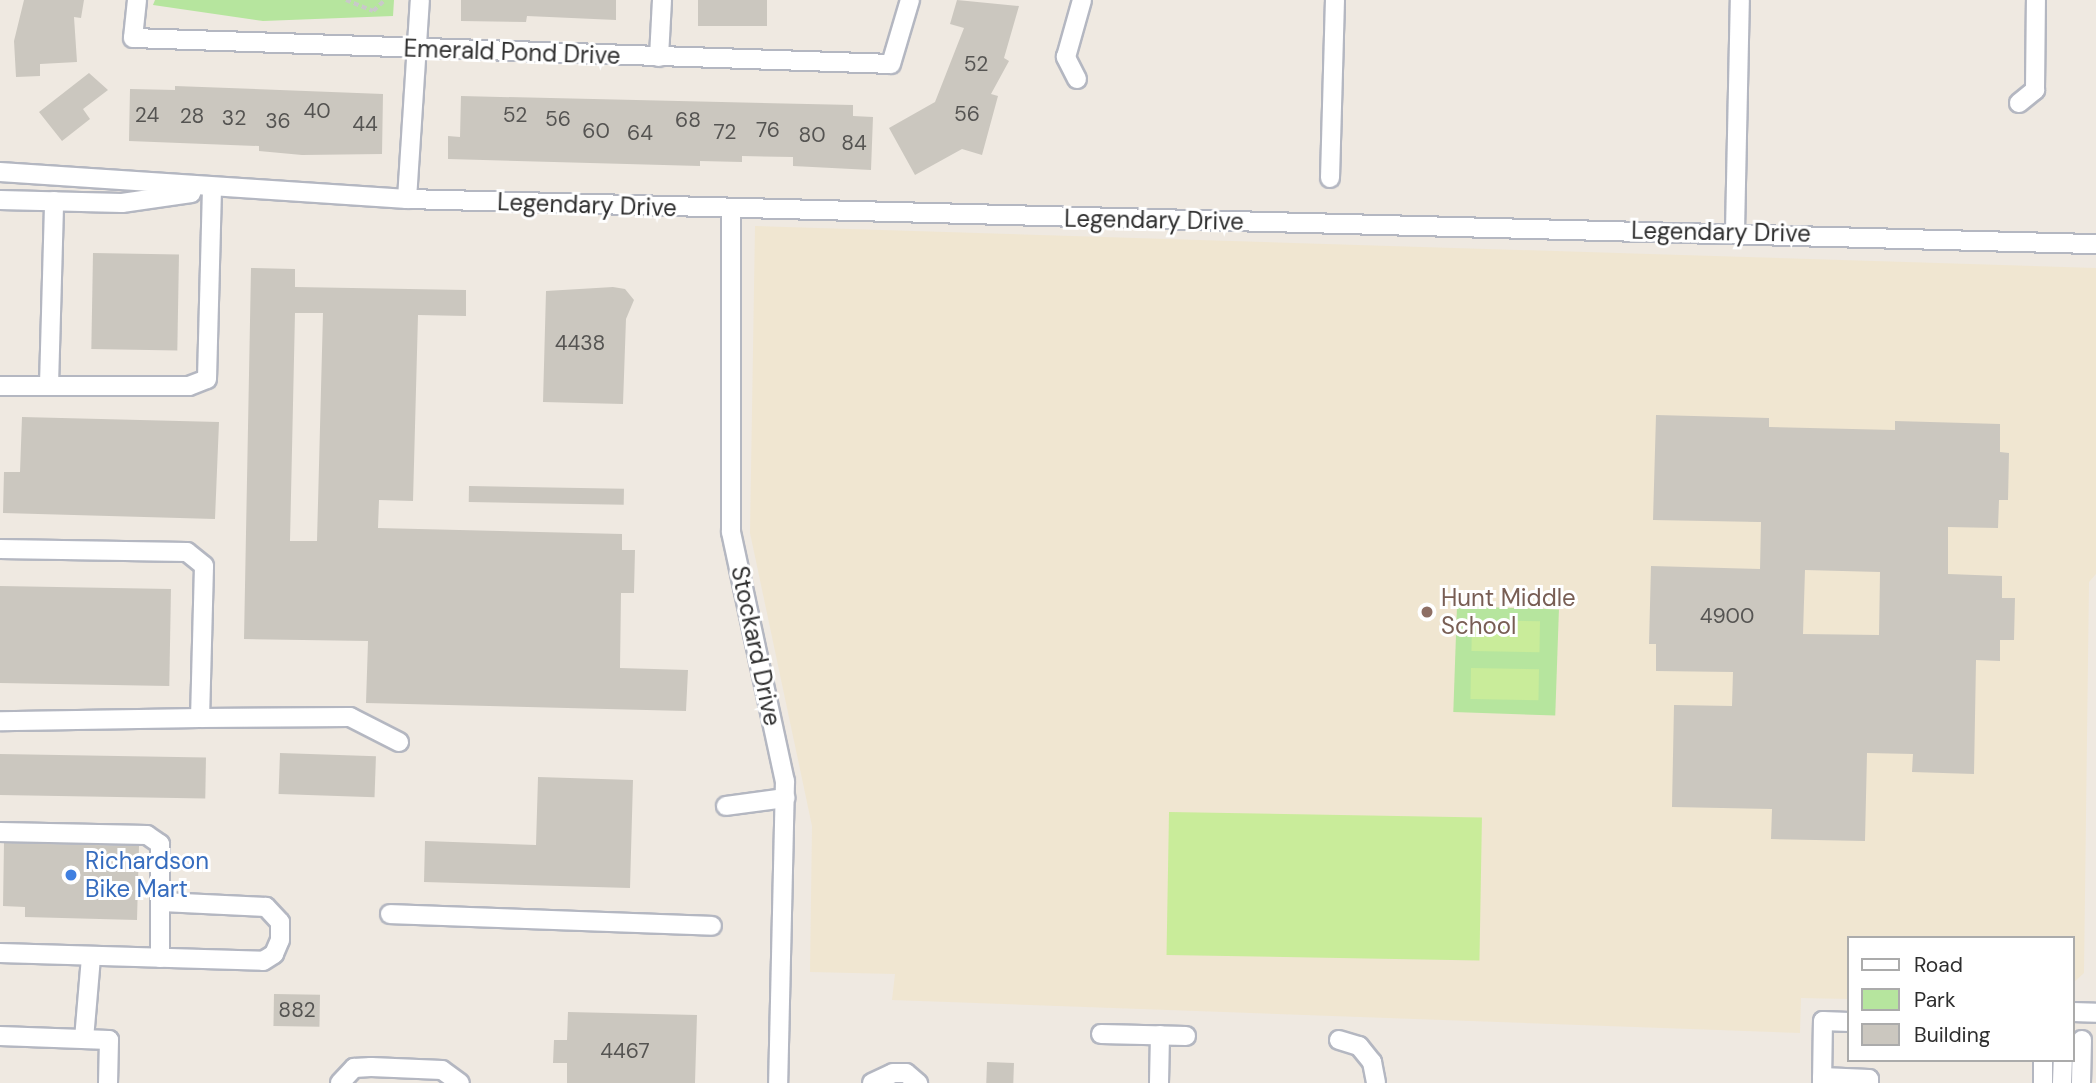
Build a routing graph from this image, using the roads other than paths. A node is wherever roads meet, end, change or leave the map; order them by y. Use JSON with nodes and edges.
{"nodes":[{"id":1,"x":137,"y":0,"type":"edge"},
{"id":2,"x":420,"y":0,"type":"edge"},
{"id":3,"x":662,"y":0,"type":"edge"},
{"id":4,"x":910,"y":0,"type":"edge"},
{"id":5,"x":1082,"y":0,"type":"edge"},
{"id":6,"x":1335,"y":0,"type":"edge"},
{"id":7,"x":1740,"y":0,"type":"edge"},
{"id":8,"x":2036,"y":0,"type":"edge"},
{"id":9,"x":417,"y":50,"type":"junction"},
{"id":10,"x":659,"y":57,"type":"junction"},
{"id":11,"x":1077,"y":79,"type":"dead end"},
{"id":12,"x":2019,"y":103,"type":"dead end"},
{"id":13,"x":0,"y":172,"type":"edge"},
{"id":14,"x":1330,"y":178,"type":"dead end"},
{"id":15,"x":212,"y":190,"type":"junction"},
{"id":16,"x":0,"y":200,"type":"edge"},
{"id":17,"x":407,"y":200,"type":"junction"},
{"id":18,"x":54,"y":201,"type":"junction"},
{"id":19,"x":731,"y":209,"type":"junction"},
{"id":20,"x":1735,"y":231,"type":"junction"},
{"id":21,"x":2096,"y":244,"type":"edge"},
{"id":22,"x":49,"y":385,"type":"junction"},
{"id":23,"x":0,"y":386,"type":"edge"},
{"id":24,"x":0,"y":550,"type":"edge"},
{"id":25,"x":200,"y":718,"type":"junction"},
{"id":26,"x":0,"y":721,"type":"edge"},
{"id":27,"x":399,"y":742,"type":"dead end"},
{"id":28,"x":785,"y":798,"type":"junction"},
{"id":29,"x":726,"y":806,"type":"dead end"},
{"id":30,"x":0,"y":832,"type":"edge"},
{"id":31,"x":162,"y":902,"type":"junction"},
{"id":32,"x":390,"y":914,"type":"dead end"},
{"id":33,"x":712,"y":926,"type":"dead end"},
{"id":34,"x":0,"y":953,"type":"edge"},
{"id":35,"x":90,"y":957,"type":"junction"},
{"id":36,"x":160,"y":958,"type":"junction"},
{"id":37,"x":2075,"y":1012,"type":"edge"},
{"id":38,"x":2096,"y":1013,"type":"edge"},
{"id":39,"x":1848,"y":1022,"type":"edge"},
{"id":40,"x":1101,"y":1034,"type":"dead end"},
{"id":41,"x":1160,"y":1035,"type":"junction"},
{"id":42,"x":0,"y":1036,"type":"edge"},
{"id":43,"x":1186,"y":1036,"type":"dead end"},
{"id":44,"x":84,"y":1039,"type":"junction"},
{"id":45,"x":1339,"y":1040,"type":"dead end"},
{"id":46,"x":2086,"y":1040,"type":"edge"},
{"id":47,"x":2043,"y":1062,"type":"edge"},
{"id":48,"x":2053,"y":1062,"type":"edge"},
{"id":49,"x":2063,"y":1062,"type":"edge"},
{"id":50,"x":2072,"y":1062,"type":"edge"},
{"id":51,"x":1822,"y":1080,"type":"edge"},
{"id":52,"x":1869,"y":1081,"type":"edge"},
{"id":53,"x":108,"y":1083,"type":"edge"},
{"id":54,"x":340,"y":1083,"type":"edge"},
{"id":55,"x":460,"y":1083,"type":"edge"},
{"id":56,"x":778,"y":1083,"type":"edge"},
{"id":57,"x":872,"y":1083,"type":"edge"},
{"id":58,"x":918,"y":1083,"type":"edge"},
{"id":59,"x":1159,"y":1083,"type":"edge"},
{"id":60,"x":1376,"y":1083,"type":"edge"},
{"id":61,"x":2043,"y":1083,"type":"edge"},
{"id":62,"x":2052,"y":1083,"type":"edge"},
{"id":63,"x":2062,"y":1083,"type":"edge"},
{"id":64,"x":2071,"y":1083,"type":"edge"},
{"id":65,"x":2081,"y":1083,"type":"edge"},
{"id":66,"x":2090,"y":1083,"type":"edge"}],
"edges":[{"from":1,"to":9,"type":"street","name":"Emerald Pond Drive"},
{"from":2,"to":9,"type":"street"},
{"from":3,"to":10,"type":"street"},
{"from":4,"to":10,"type":"street","name":"Emerald Pond Drive"},
{"from":5,"to":11,"type":"street"},
{"from":6,"to":14,"type":"street"},
{"from":7,"to":20,"type":"street"},
{"from":8,"to":12,"type":"street"},
{"from":9,"to":10,"type":"street","name":"Emerald Pond Drive"},
{"from":9,"to":17,"type":"street"},
{"from":13,"to":15,"type":"street","name":"Legendary Drive"},
{"from":15,"to":17,"type":"street","name":"Legendary Drive"},
{"from":15,"to":18,"type":"street","name":"Legendary Drive"},
{"from":15,"to":22,"type":"street"},
{"from":16,"to":18,"type":"street","name":"Legendary Drive"},
{"from":17,"to":19,"type":"street","name":"Legendary Drive"},
{"from":18,"to":22,"type":"street"},
{"from":19,"to":20,"type":"street","name":"Legendary Drive"},
{"from":19,"to":28,"type":"street","name":"Stockard Drive"},
{"from":20,"to":21,"type":"street","name":"Legendary Drive"},
{"from":22,"to":23,"type":"street"},
{"from":24,"to":25,"type":"street"},
{"from":25,"to":26,"type":"street"},
{"from":25,"to":27,"type":"street"},
{"from":28,"to":29,"type":"street"},
{"from":28,"to":56,"type":"street","name":"Stockard Drive"},
{"from":30,"to":31,"type":"street"},
{"from":31,"to":36,"type":"street"},
{"from":31,"to":36,"type":"street"},
{"from":32,"to":33,"type":"street"},
{"from":34,"to":35,"type":"street"},
{"from":35,"to":36,"type":"street"},
{"from":35,"to":44,"type":"street"},
{"from":37,"to":38,"type":"street"},
{"from":39,"to":51,"type":"street"},
{"from":40,"to":41,"type":"street"},
{"from":41,"to":43,"type":"street"},
{"from":41,"to":59,"type":"street"},
{"from":42,"to":44,"type":"street"},
{"from":44,"to":53,"type":"street"},
{"from":45,"to":60,"type":"street"},
{"from":46,"to":65,"type":"street"},
{"from":46,"to":66,"type":"street"},
{"from":47,"to":61,"type":"street"},
{"from":48,"to":62,"type":"street"},
{"from":49,"to":63,"type":"street"},
{"from":50,"to":64,"type":"street"},
{"from":51,"to":52,"type":"street"},
{"from":54,"to":55,"type":"street"},
{"from":57,"to":58,"type":"street"}]}
